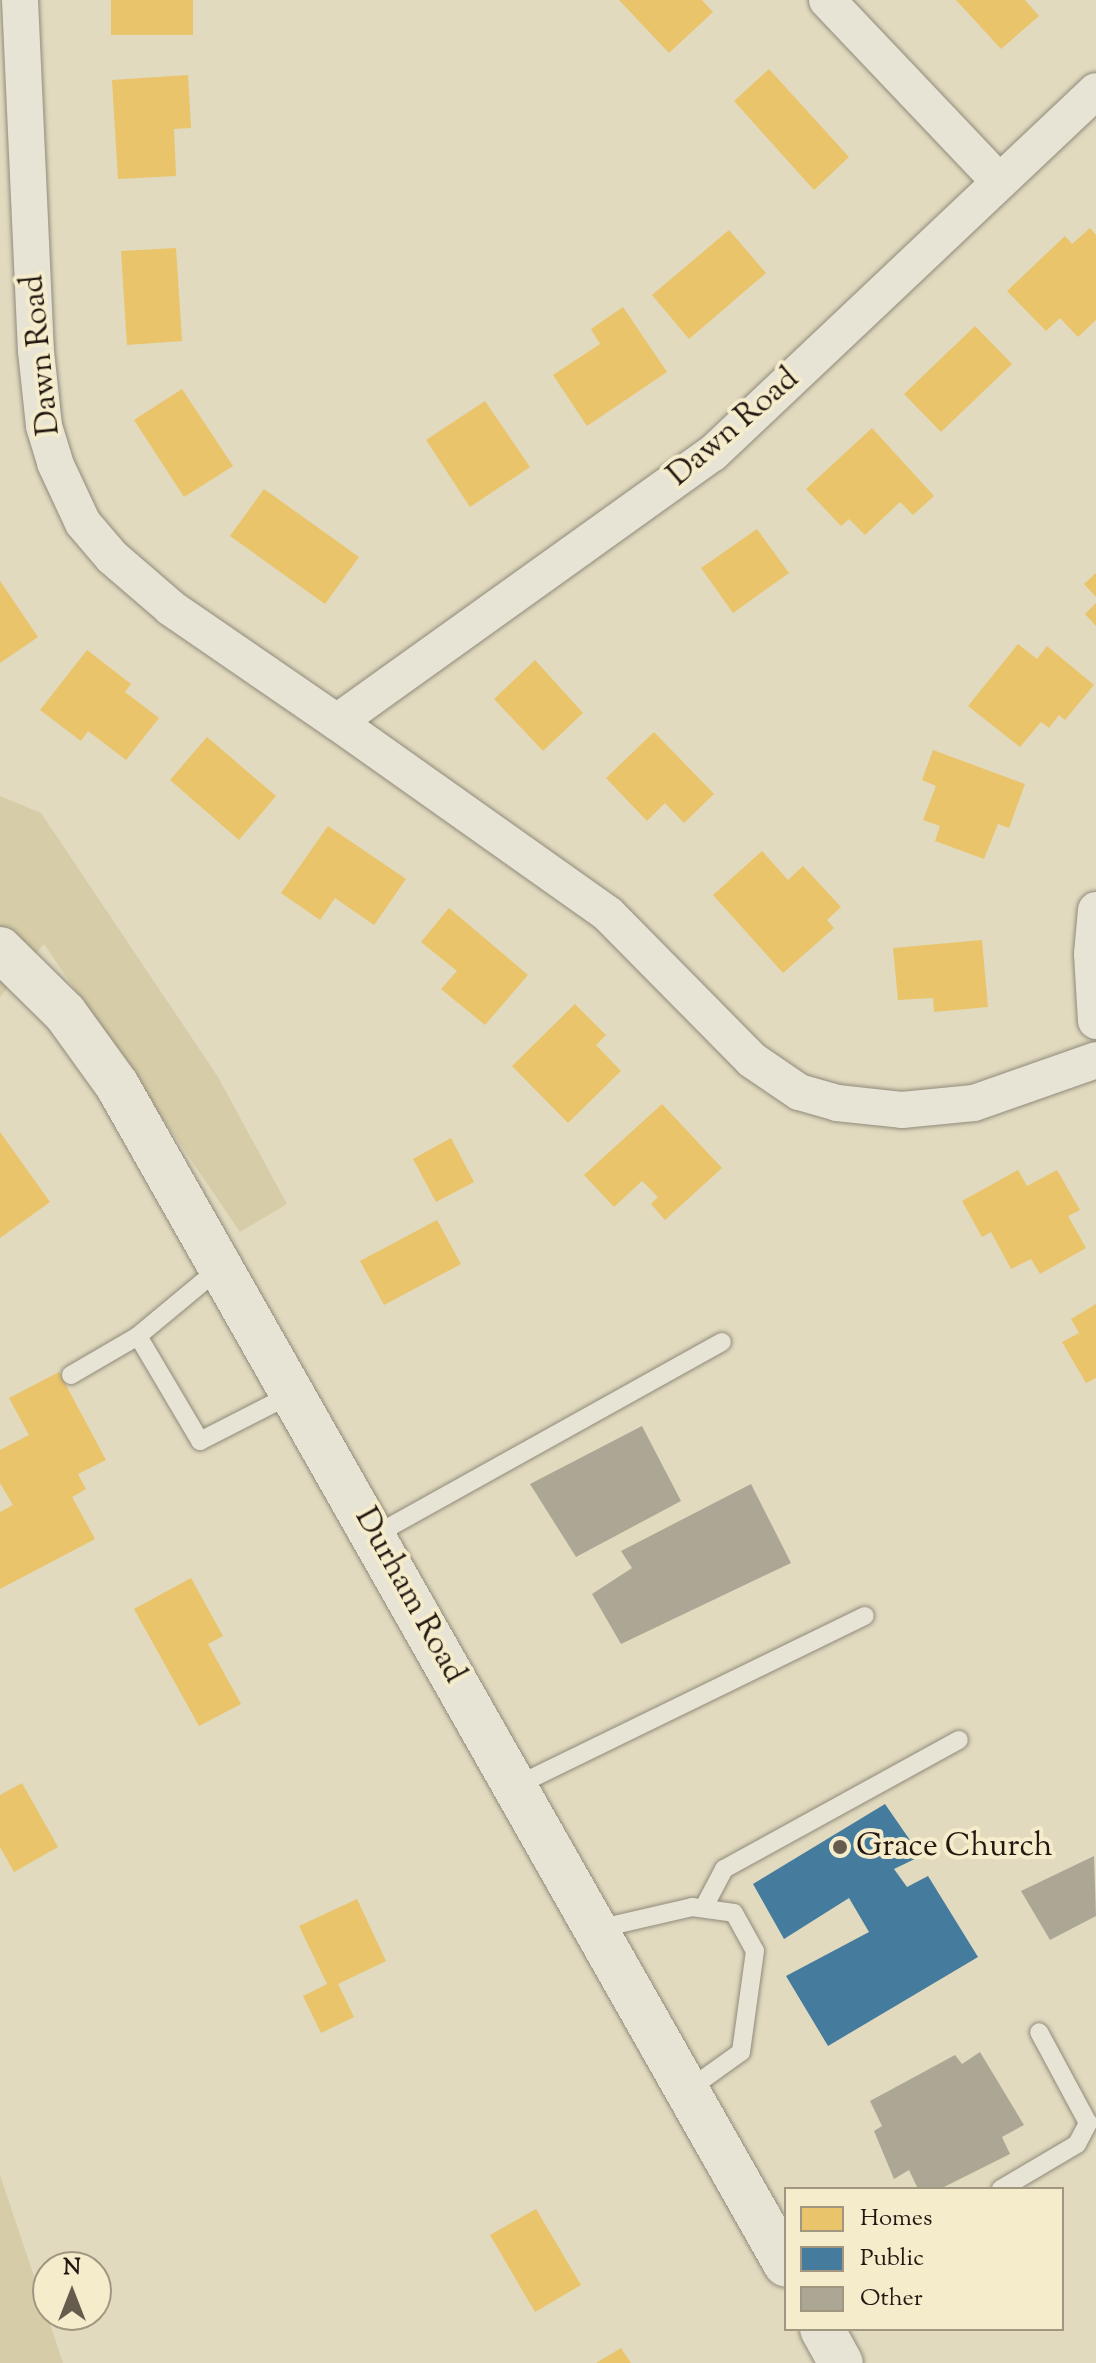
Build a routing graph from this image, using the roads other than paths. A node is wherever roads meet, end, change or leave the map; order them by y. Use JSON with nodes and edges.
{"nodes":[{"id":1,"x":20,"y":0,"type":"edge"},
{"id":2,"x":827,"y":0,"type":"edge"},
{"id":3,"x":1096,"y":91,"type":"edge"},
{"id":4,"x":999,"y":181,"type":"junction"},
{"id":5,"x":337,"y":722,"type":"junction"},
{"id":6,"x":1096,"y":910,"type":"edge"},
{"id":7,"x":0,"y":949,"type":"edge"},
{"id":8,"x":1096,"y":1021,"type":"edge"},
{"id":9,"x":1096,"y":1060,"type":"edge"},
{"id":10,"x":223,"y":1265,"type":"junction"},
{"id":11,"x":138,"y":1336,"type":"junction"},
{"id":12,"x":722,"y":1342,"type":"dead end"},
{"id":13,"x":71,"y":1375,"type":"dead end"},
{"id":14,"x":294,"y":1393,"type":"junction"},
{"id":15,"x":375,"y":1535,"type":"junction"},
{"id":16,"x":865,"y":1616,"type":"dead end"},
{"id":17,"x":959,"y":1740,"type":"dead end"},
{"id":18,"x":516,"y":1786,"type":"junction"},
{"id":19,"x":704,"y":1907,"type":"junction"},
{"id":20,"x":597,"y":1929,"type":"junction"},
{"id":21,"x":1039,"y":2032,"type":"dead end"},
{"id":22,"x":688,"y":2090,"type":"junction"},
{"id":23,"x":1004,"y":2187,"type":"edge"},
{"id":24,"x":784,"y":2261,"type":"edge"},
{"id":25,"x":823,"y":2331,"type":"edge"},
{"id":26,"x":841,"y":2363,"type":"edge"}],
"edges":[{"from":1,"to":5,"type":"street","name":"Dawn Road"},
{"from":2,"to":4,"type":"street"},
{"from":3,"to":4,"type":"street","name":"Dawn Road"},
{"from":4,"to":5,"type":"street","name":"Dawn Road"},
{"from":5,"to":9,"type":"street","name":"Dawn Road"},
{"from":6,"to":8,"type":"street"},
{"from":7,"to":10,"type":"main road","name":"Durham Road"},
{"from":10,"to":11,"type":"lane"},
{"from":10,"to":14,"type":"main road","name":"Durham Road"},
{"from":11,"to":13,"type":"lane"},
{"from":11,"to":14,"type":"lane"},
{"from":12,"to":15,"type":"lane"},
{"from":14,"to":15,"type":"main road","name":"Durham Road"},
{"from":15,"to":18,"type":"main road","name":"Durham Road"},
{"from":16,"to":18,"type":"lane"},
{"from":17,"to":19,"type":"lane"},
{"from":18,"to":20,"type":"main road","name":"Durham Road"},
{"from":19,"to":20,"type":"lane"},
{"from":19,"to":22,"type":"lane"},
{"from":20,"to":22,"type":"main road","name":"Durham Road"},
{"from":21,"to":23,"type":"lane"},
{"from":22,"to":24,"type":"main road","name":"Durham Road"},
{"from":25,"to":26,"type":"main road"}]}
